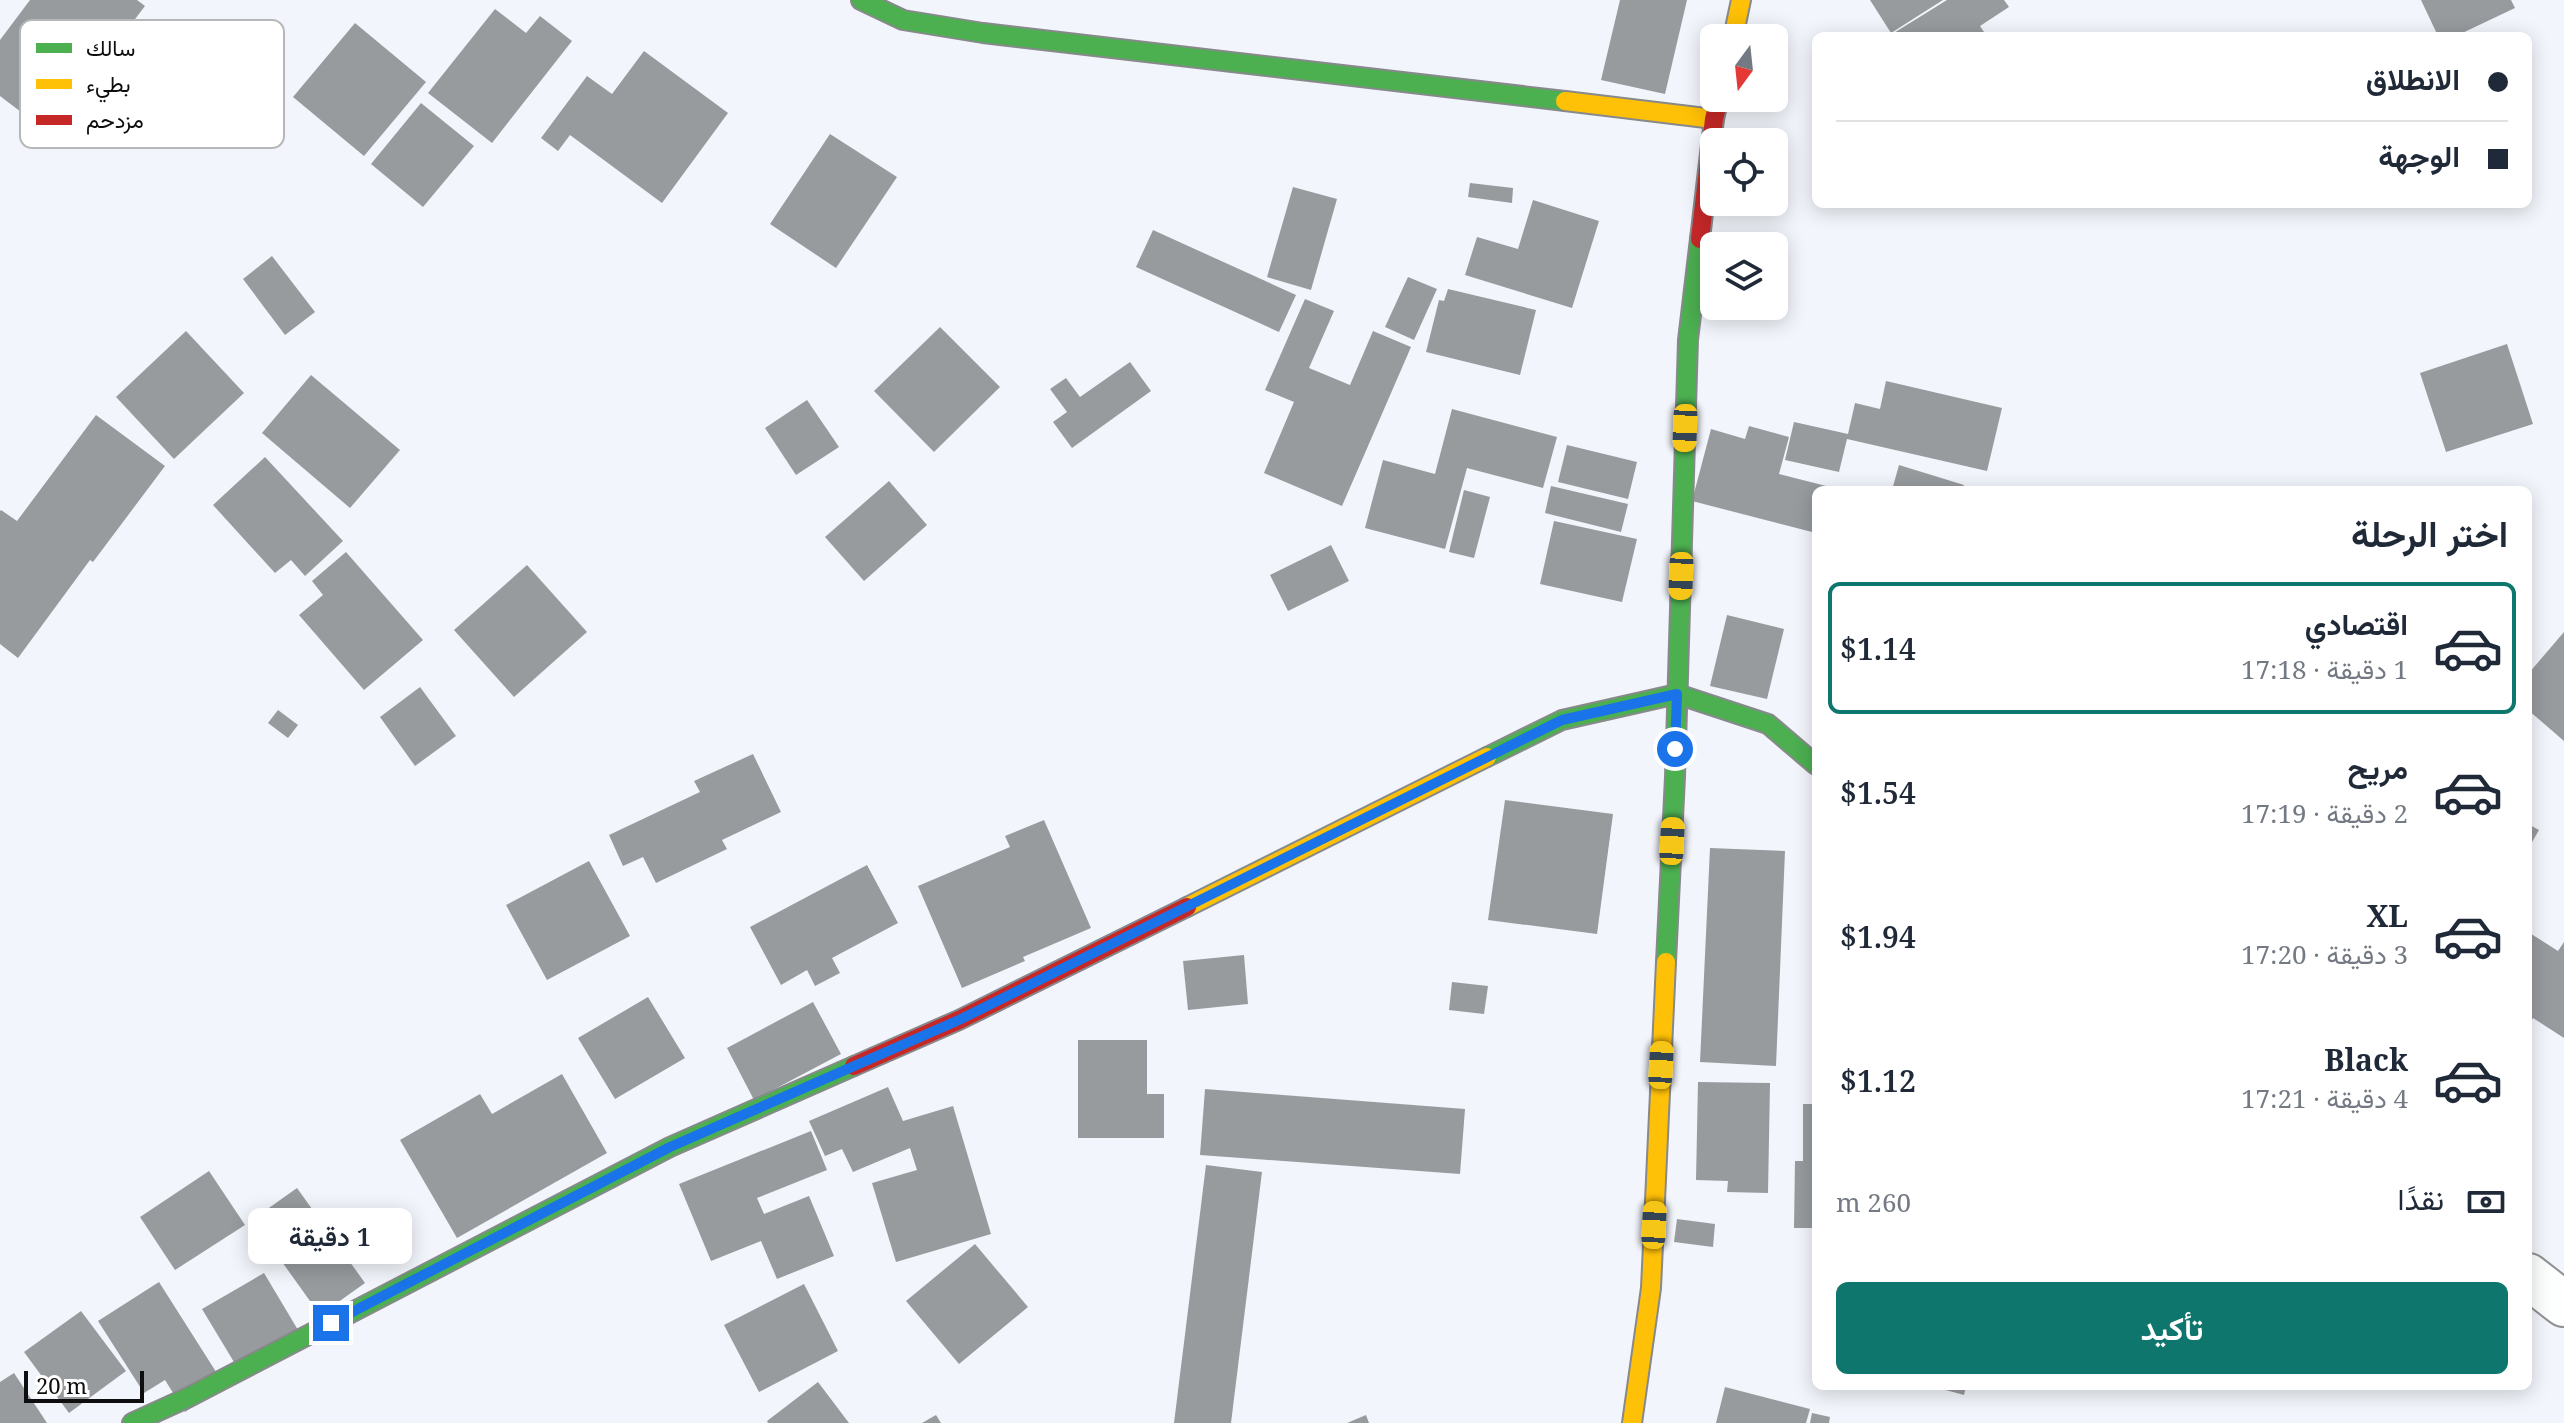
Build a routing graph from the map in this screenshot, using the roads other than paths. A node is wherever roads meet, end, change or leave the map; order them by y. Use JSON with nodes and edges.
{"nodes":[{"id":1,"x":861,"y":0,"type":"edge"},
{"id":2,"x":1741,"y":0,"type":"edge"},
{"id":3,"x":1736,"y":24,"type":"edge"},
{"id":4,"x":1716,"y":112,"type":"edge"},
{"id":5,"x":1714,"y":119,"type":"junction"},
{"id":6,"x":1677,"y":694,"type":"junction"},
{"id":7,"x":1812,"y":762,"type":"edge"},
{"id":8,"x":2532,"y":1279,"type":"edge"},
{"id":9,"x":2564,"y":1304,"type":"edge"},
{"id":10,"x":132,"y":1423,"type":"edge"},
{"id":11,"x":1632,"y":1423,"type":"edge"}],
"edges":[{"from":1,"to":5,"type":"street"},
{"from":2,"to":3,"type":"street"},
{"from":4,"to":5,"type":"street"},
{"from":5,"to":6,"type":"street"},
{"from":6,"to":7,"type":"street"},
{"from":6,"to":10,"type":"street"},
{"from":6,"to":11,"type":"street"},
{"from":8,"to":9,"type":"street"}]}
